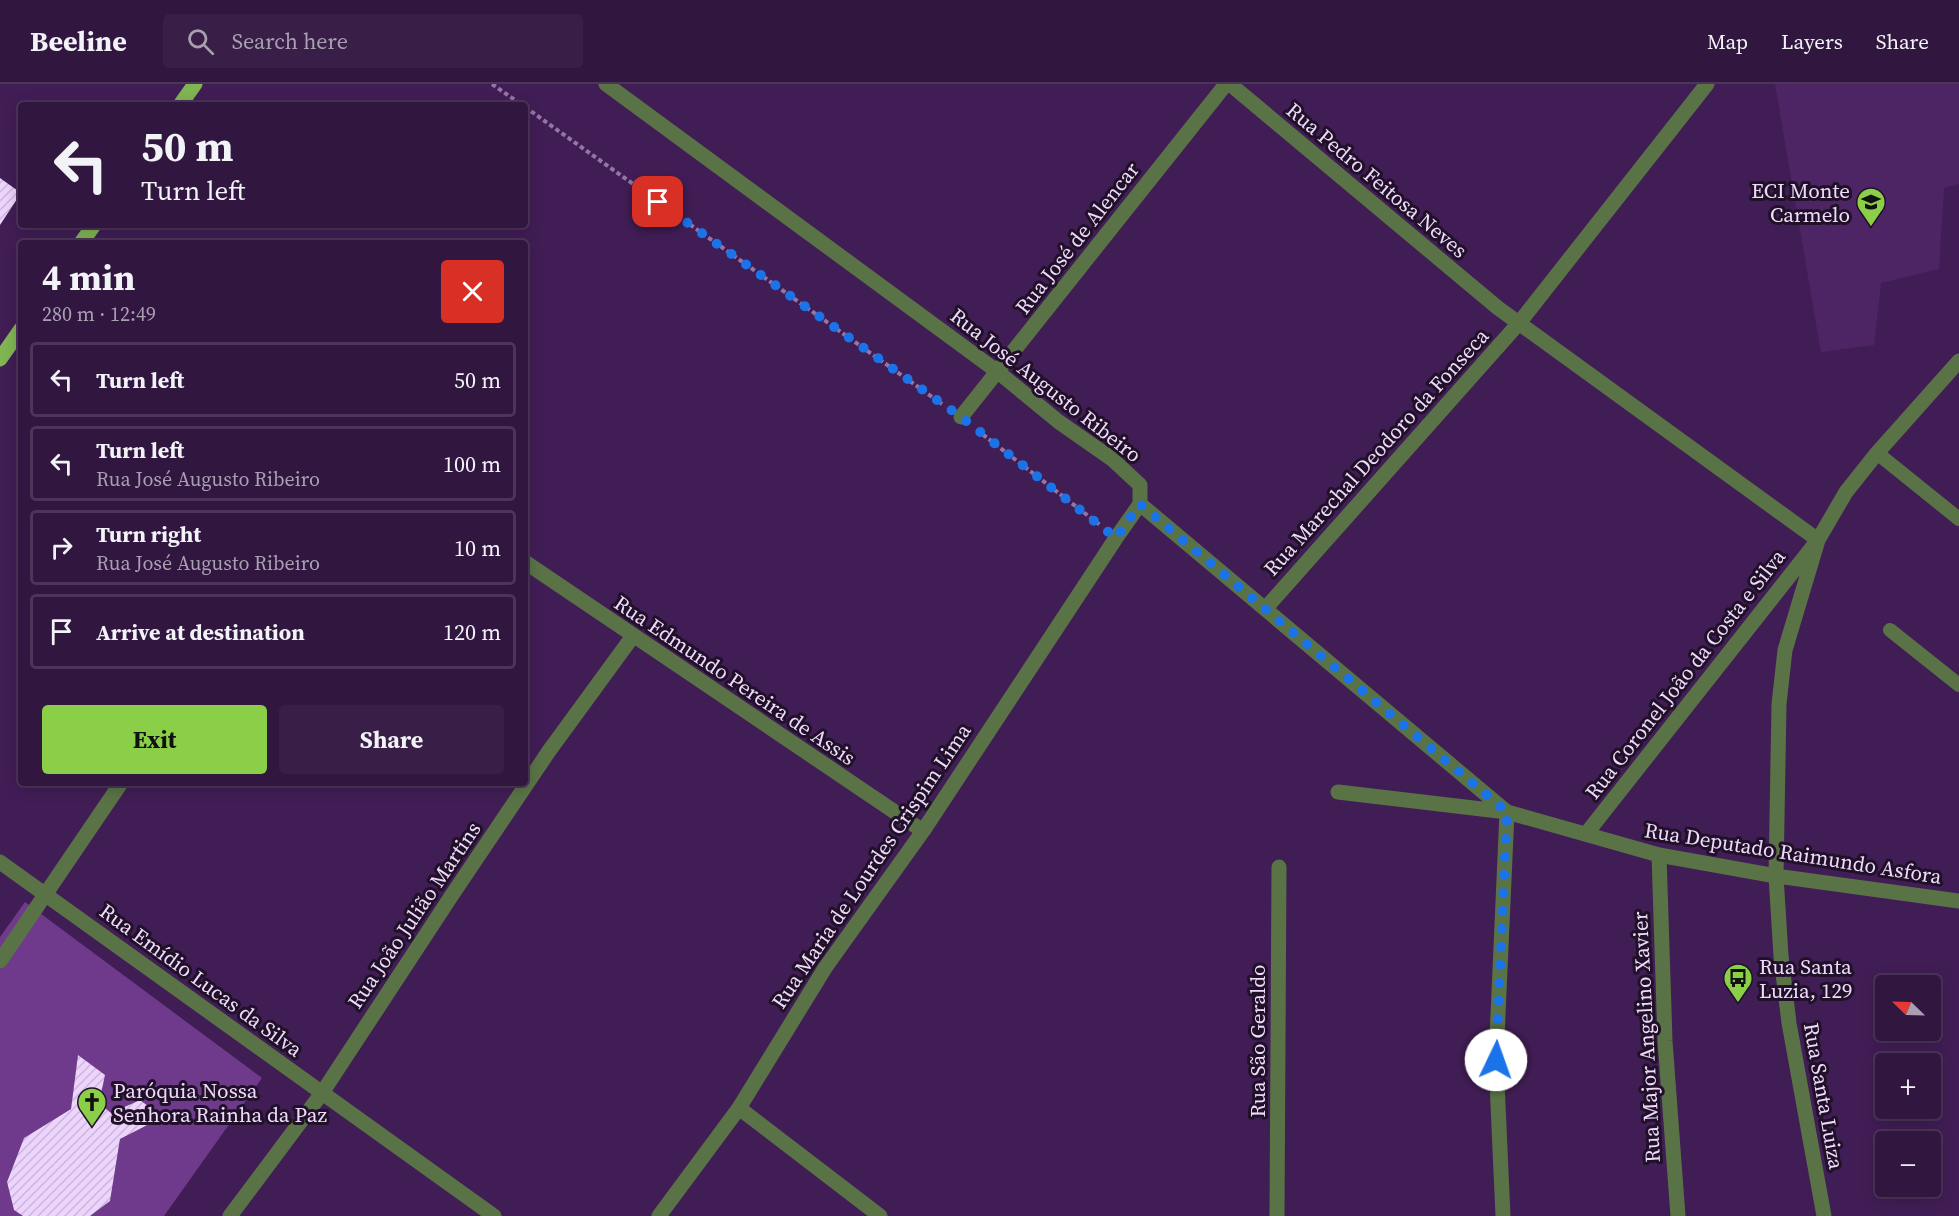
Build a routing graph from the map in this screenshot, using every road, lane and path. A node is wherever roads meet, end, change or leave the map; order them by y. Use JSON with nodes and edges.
{"nodes":[{"id":1,"x":195,"y":84,"type":"edge"},
{"id":2,"x":492,"y":84,"type":"edge"},
{"id":3,"x":606,"y":84,"type":"edge"},
{"id":4,"x":1228,"y":84,"type":"edge"},
{"id":5,"x":1707,"y":84,"type":"edge"},
{"id":6,"x":182,"y":102,"type":"edge"},
{"id":7,"x":517,"y":102,"type":"edge"},
{"id":8,"x":528,"y":110,"type":"edge"},
{"id":9,"x":1497,"y":308,"type":"joint"},
{"id":10,"x":1519,"y":323,"type":"junction"},
{"id":11,"x":18,"y":333,"type":"edge"},
{"id":12,"x":0,"y":359,"type":"edge"},
{"id":13,"x":1957,"y":368,"type":"edge"},
{"id":14,"x":998,"y":372,"type":"junction"},
{"id":15,"x":961,"y":417,"type":"junction"},
{"id":16,"x":1877,"y":453,"type":"junction"},
{"id":17,"x":1140,"y":504,"type":"junction"},
{"id":18,"x":1959,"y":519,"type":"edge"},
{"id":19,"x":1116,"y":538,"type":"junction"},
{"id":20,"x":1818,"y":540,"type":"junction"},
{"id":21,"x":528,"y":564,"type":"edge"},
{"id":22,"x":1266,"y":609,"type":"junction"},
{"id":23,"x":1890,"y":630,"type":"dead end"},
{"id":24,"x":633,"y":636,"type":"junction"},
{"id":25,"x":1959,"y":685,"type":"edge"},
{"id":26,"x":528,"y":782,"type":"edge"},
{"id":27,"x":119,"y":786,"type":"edge"},
{"id":28,"x":525,"y":786,"type":"edge"},
{"id":29,"x":1338,"y":792,"type":"dead end"},
{"id":30,"x":1507,"y":812,"type":"junction"},
{"id":31,"x":923,"y":831,"type":"junction"},
{"id":32,"x":1586,"y":834,"type":"junction"},
{"id":33,"x":1659,"y":855,"type":"junction"},
{"id":34,"x":0,"y":862,"type":"edge"},
{"id":35,"x":1278,"y":867,"type":"dead end"},
{"id":36,"x":1776,"y":876,"type":"junction"},
{"id":37,"x":46,"y":894,"type":"junction"},
{"id":38,"x":1959,"y":901,"type":"edge"},
{"id":39,"x":0,"y":961,"type":"edge"},
{"id":40,"x":322,"y":1094,"type":"junction"},
{"id":41,"x":739,"y":1108,"type":"junction"},
{"id":42,"x":230,"y":1216,"type":"edge"},
{"id":43,"x":494,"y":1216,"type":"edge"},
{"id":44,"x":659,"y":1216,"type":"edge"},
{"id":45,"x":880,"y":1216,"type":"edge"},
{"id":46,"x":1277,"y":1216,"type":"edge"},
{"id":47,"x":1503,"y":1216,"type":"edge"},
{"id":48,"x":1678,"y":1216,"type":"edge"},
{"id":49,"x":1824,"y":1216,"type":"edge"}],
"edges":[{"from":1,"to":6,"type":"main road"},
{"from":2,"to":7,"type":"path"},
{"from":3,"to":14,"type":"street","name":"Rua José Augusto Ribeiro"},
{"from":4,"to":9,"type":"street","name":"Rua Pedro Feitosa Neves"},
{"from":4,"to":14,"type":"street","name":"Rua José de Alencar"},
{"from":5,"to":10,"type":"street"},
{"from":8,"to":15,"type":"path"},
{"from":9,"to":10,"type":"street","name":"Rua Marechal Deodoro da Fonseca"},
{"from":10,"to":20,"type":"street","name":"Rua Marechal Deodoro da Fonseca"},
{"from":10,"to":22,"type":"street","name":"Rua Marechal Deodoro da Fonseca"},
{"from":11,"to":12,"type":"main road"},
{"from":13,"to":16,"type":"street"},
{"from":14,"to":15,"type":"street","name":"Rua José de Alencar"},
{"from":14,"to":17,"type":"street","name":"Rua José Augusto Ribeiro"},
{"from":15,"to":19,"type":"path"},
{"from":16,"to":18,"type":"lane"},
{"from":16,"to":20,"type":"street"},
{"from":17,"to":19,"type":"street"},
{"from":17,"to":22,"type":"street"},
{"from":19,"to":31,"type":"street","name":"Rua Maria de Lourdes Crispim Lima"},
{"from":20,"to":32,"type":"street","name":"Rua Coronel João da Costa e Silva"},
{"from":20,"to":36,"type":"street","name":"Rua Santa Luiza"},
{"from":21,"to":24,"type":"street","name":"Rua Edmundo Pereira de Assis"},
{"from":22,"to":30,"type":"street"},
{"from":23,"to":25,"type":"lane"},
{"from":24,"to":26,"type":"street","name":"Rua João Julião Martins"},
{"from":24,"to":31,"type":"street","name":"Rua Edmundo Pereira de Assis"},
{"from":27,"to":37,"type":"street"},
{"from":28,"to":40,"type":"street","name":"Rua João Julião Martins"},
{"from":29,"to":30,"type":"street","name":"Rua Deputado Raimundo Asfora"},
{"from":30,"to":32,"type":"street","name":"Rua Deputado Raimundo Asfora"},
{"from":30,"to":47,"type":"street"},
{"from":31,"to":41,"type":"street","name":"Rua Maria de Lourdes Crispim Lima"},
{"from":32,"to":33,"type":"street","name":"Rua Deputado Raimundo Asfora"},
{"from":33,"to":36,"type":"street","name":"Rua Deputado Raimundo Asfora"},
{"from":33,"to":48,"type":"street","name":"Rua Major Angelino Xavier"},
{"from":34,"to":37,"type":"street","name":"Rua Emídio Lucas da Silva"},
{"from":35,"to":46,"type":"street","name":"Rua São Geraldo"},
{"from":36,"to":38,"type":"street","name":"Rua Deputado Raimundo Asfora"},
{"from":36,"to":49,"type":"street","name":"Rua Santa Luiza"},
{"from":37,"to":39,"type":"street"},
{"from":37,"to":40,"type":"street","name":"Rua Emídio Lucas da Silva"},
{"from":40,"to":42,"type":"street","name":"Rua João Julião Martins"},
{"from":40,"to":43,"type":"street","name":"Rua Emídio Lucas da Silva"},
{"from":41,"to":44,"type":"street","name":"Rua Maria de Lourdes Crispim Lima"},
{"from":41,"to":45,"type":"street"}]}
